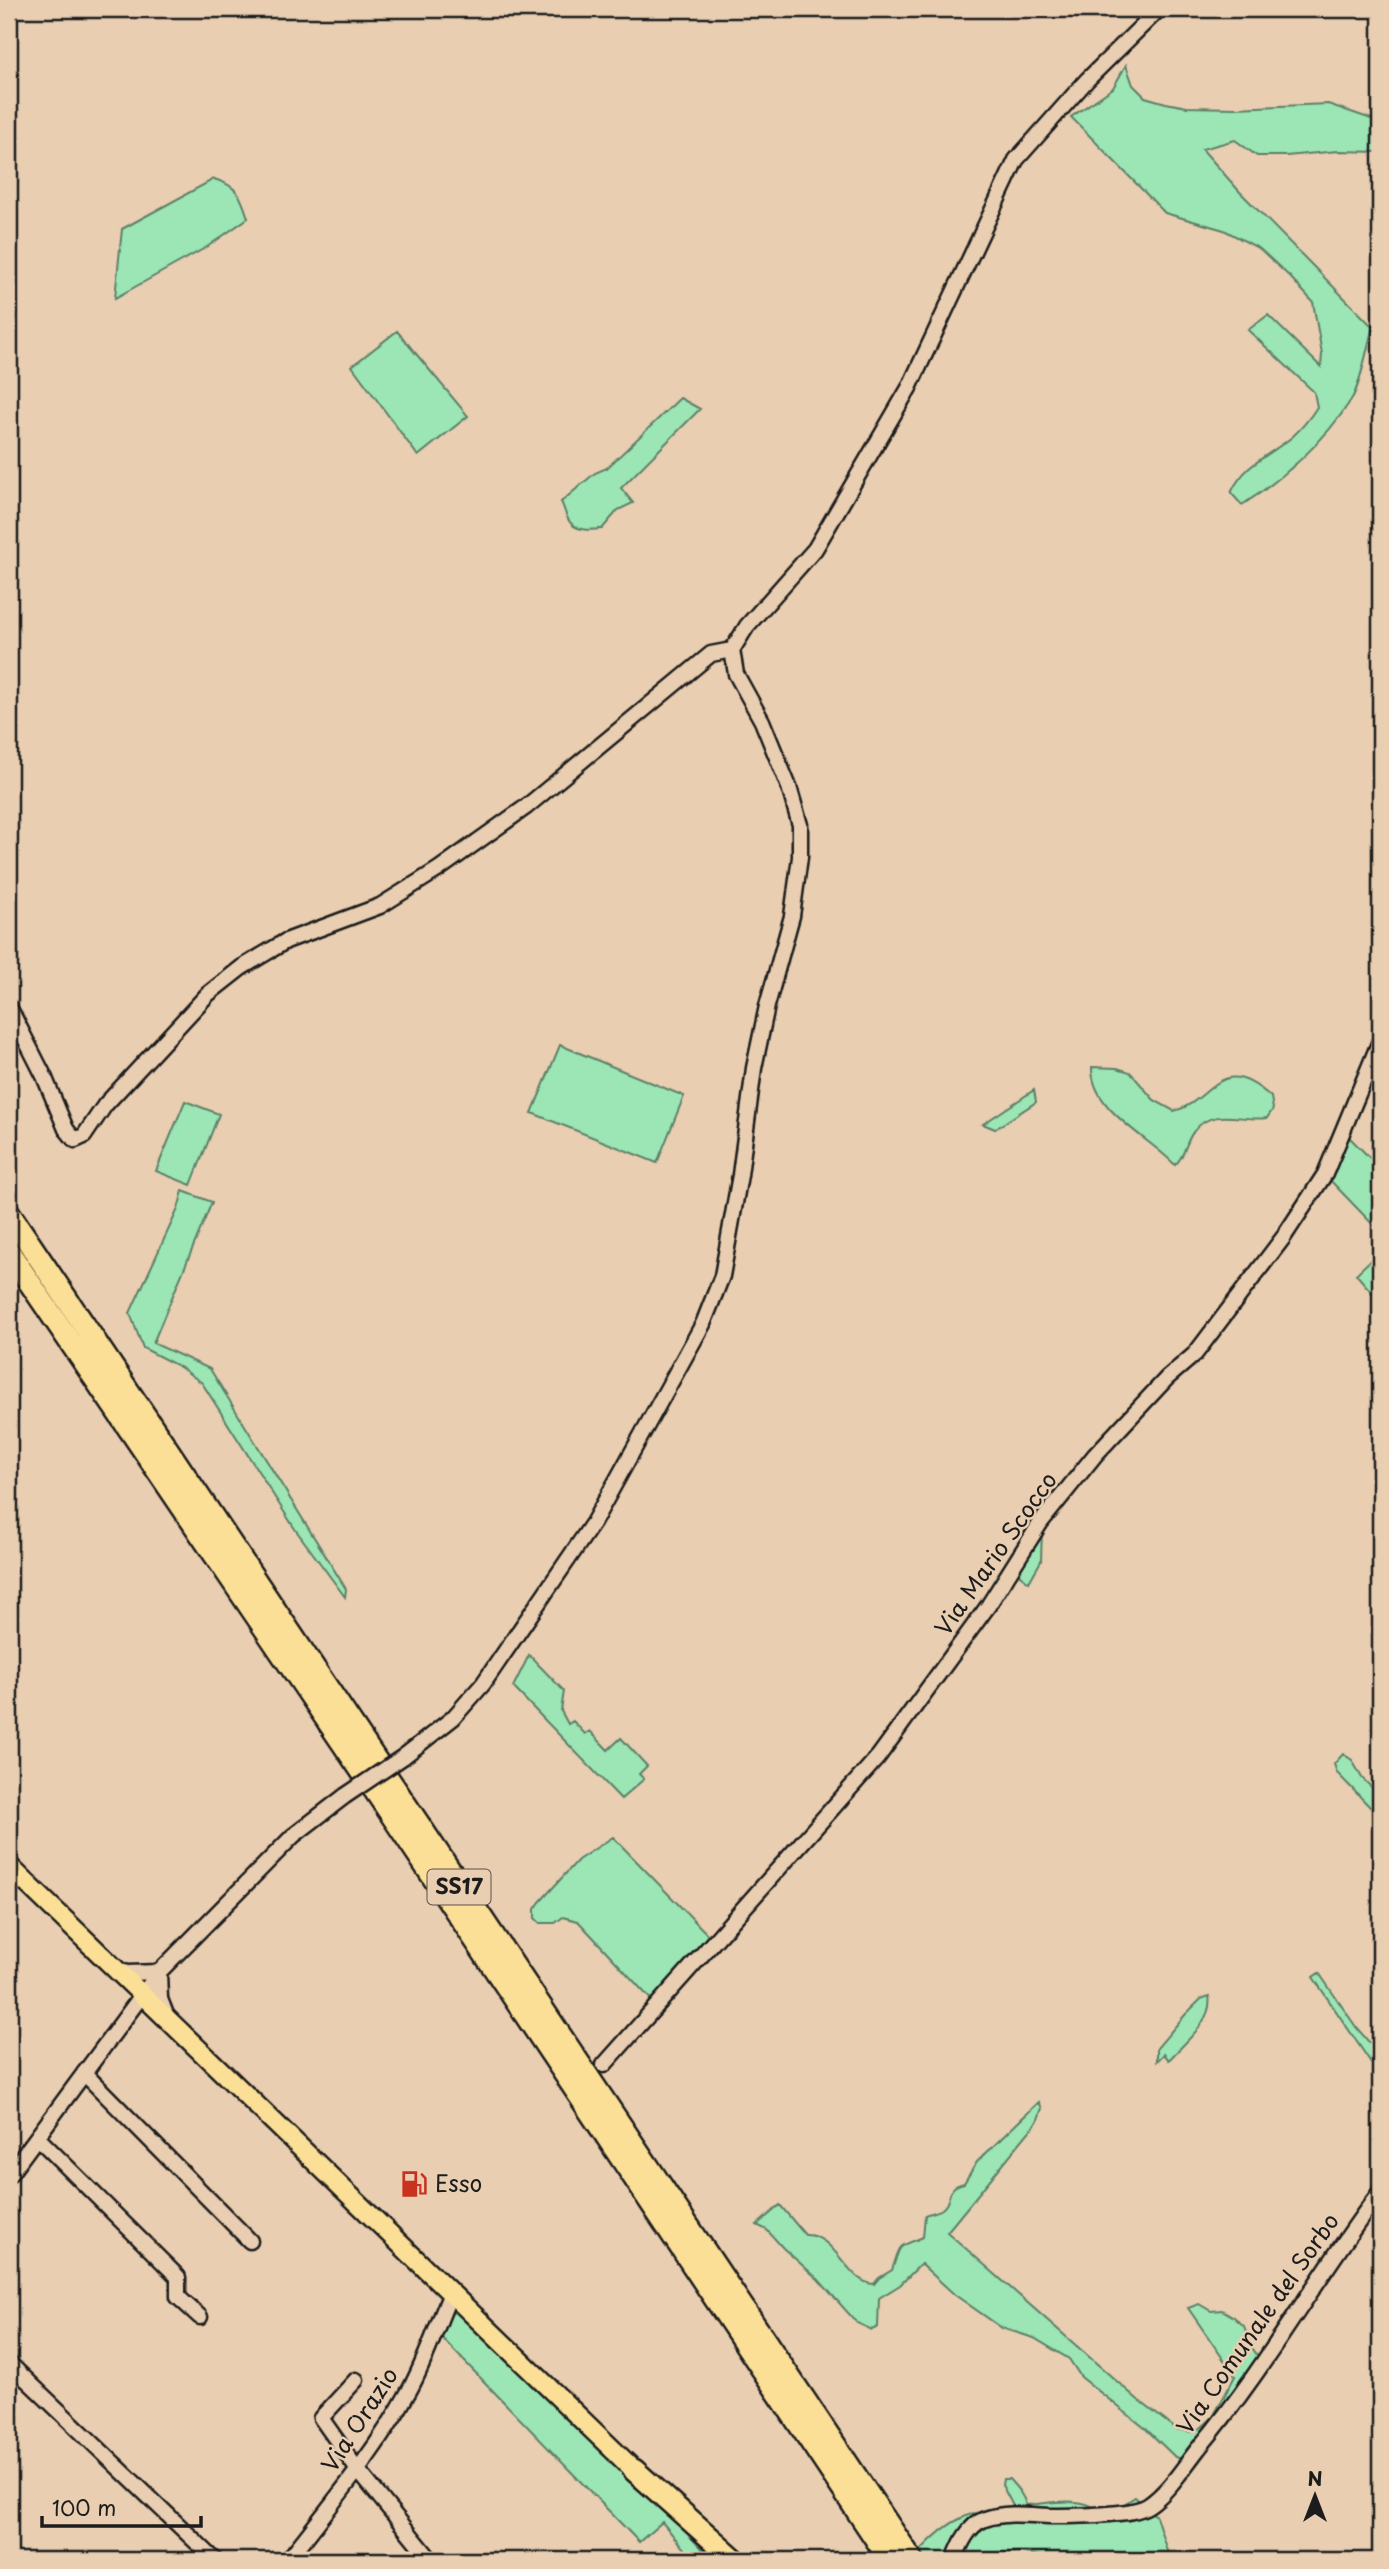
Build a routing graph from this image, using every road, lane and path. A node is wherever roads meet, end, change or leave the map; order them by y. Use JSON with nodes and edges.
{"nodes":[{"id":1,"x":1159,"y":9,"type":"edge"},
{"id":2,"x":732,"y":650,"type":"junction"},
{"id":3,"x":9,"y":1007,"type":"edge"},
{"id":4,"x":1380,"y":1041,"type":"edge"},
{"id":5,"x":9,"y":1213,"type":"edge"},
{"id":6,"x":9,"y":1252,"type":"edge"},
{"id":7,"x":9,"y":1866,"type":"edge"},
{"id":8,"x":113,"y":1968,"type":"junction"},
{"id":9,"x":159,"y":1972,"type":"junction"},
{"id":10,"x":142,"y":1994,"type":"junction"},
{"id":11,"x":169,"y":2021,"type":"junction"},
{"id":12,"x":604,"y":2064,"type":"dead end"},
{"id":13,"x":84,"y":2073,"type":"junction"},
{"id":14,"x":37,"y":2137,"type":"junction"},
{"id":15,"x":9,"y":2175,"type":"edge"},
{"id":16,"x":1380,"y":2192,"type":"edge"},
{"id":17,"x":250,"y":2241,"type":"dead end"},
{"id":18,"x":451,"y":2293,"type":"junction"},
{"id":19,"x":201,"y":2317,"type":"dead end"},
{"id":20,"x":9,"y":2363,"type":"edge"},
{"id":21,"x":356,"y":2380,"type":"dead end"},
{"id":22,"x":357,"y":2469,"type":"junction"},
{"id":23,"x":634,"y":2470,"type":"junction"},
{"id":24,"x":215,"y":2560,"type":"edge"},
{"id":25,"x":288,"y":2560,"type":"edge"},
{"id":26,"x":431,"y":2560,"type":"edge"},
{"id":27,"x":715,"y":2560,"type":"edge"},
{"id":28,"x":736,"y":2560,"type":"edge"},
{"id":29,"x":890,"y":2560,"type":"edge"},
{"id":30,"x":912,"y":2560,"type":"edge"},
{"id":31,"x":954,"y":2560,"type":"edge"}],
"edges":[{"from":1,"to":2,"type":"street"},
{"from":2,"to":3,"type":"street"},
{"from":2,"to":9,"type":"street","bridge":true},
{"from":4,"to":12,"type":"street","name":"Via Mario Scocco"},
{"from":5,"to":30,"type":"highway","number":"SS17"},
{"from":6,"to":29,"type":"highway","number":"SS17"},
{"from":7,"to":8,"type":"main road"},
{"from":8,"to":9,"type":"street"},
{"from":8,"to":10,"type":"main road"},
{"from":9,"to":10,"type":"street"},
{"from":9,"to":11,"type":"street"},
{"from":10,"to":11,"type":"main road"},
{"from":10,"to":13,"type":"street"},
{"from":11,"to":18,"type":"main road"},
{"from":13,"to":14,"type":"street"},
{"from":13,"to":17,"type":"street"},
{"from":14,"to":15,"type":"street"},
{"from":14,"to":19,"type":"street"},
{"from":16,"to":31,"type":"street","name":"Via Comunale del Sorbo"},
{"from":18,"to":22,"type":"street","name":"Via Orazio"},
{"from":18,"to":23,"type":"main road"},
{"from":20,"to":24,"type":"street"},
{"from":21,"to":22,"type":"street"},
{"from":22,"to":25,"type":"street","name":"Via Orazio"},
{"from":22,"to":26,"type":"street"},
{"from":23,"to":27,"type":"highway"},
{"from":23,"to":28,"type":"highway"}]}
